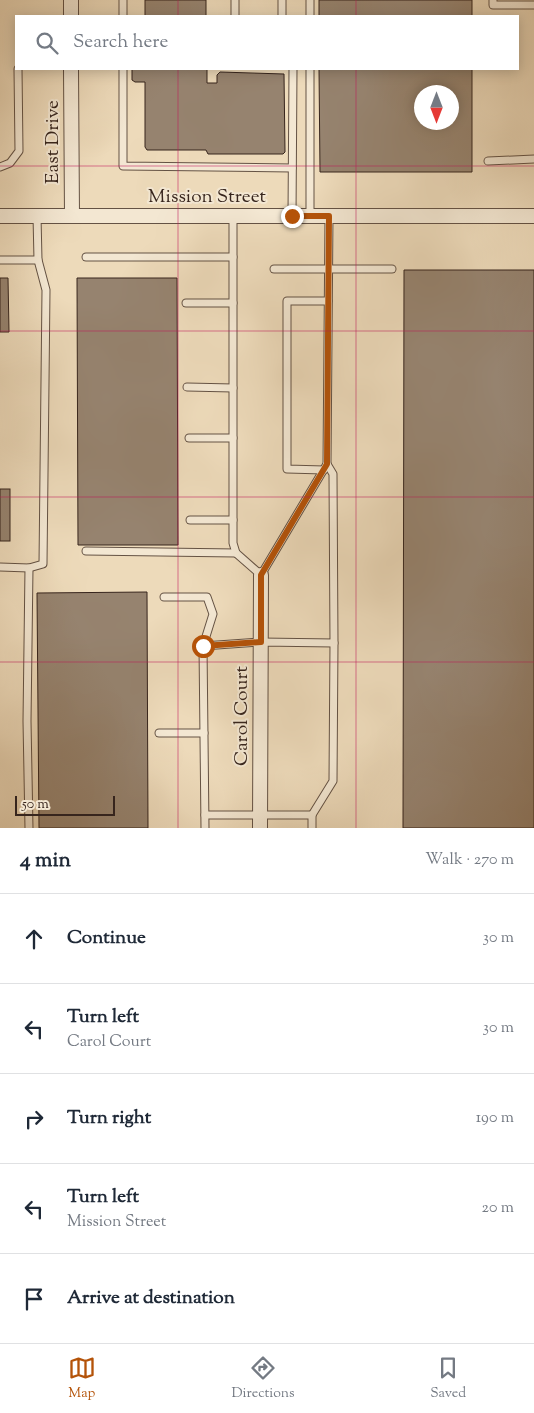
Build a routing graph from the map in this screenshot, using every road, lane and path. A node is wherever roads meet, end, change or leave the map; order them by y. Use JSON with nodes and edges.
{"nodes":[{"id":1,"x":71,"y":0,"type":"edge"},
{"id":2,"x":123,"y":0,"type":"edge"},
{"id":3,"x":235,"y":0,"type":"edge"},
{"id":4,"x":282,"y":0,"type":"edge"},
{"id":5,"x":310,"y":0,"type":"edge"},
{"id":6,"x":493,"y":0,"type":"edge"},
{"id":7,"x":534,"y":6,"type":"edge"},
{"id":8,"x":71,"y":15,"type":"edge"},
{"id":9,"x":123,"y":15,"type":"edge"},
{"id":10,"x":235,"y":15,"type":"edge"},
{"id":11,"x":282,"y":15,"type":"edge"},
{"id":12,"x":310,"y":15,"type":"edge"},
{"id":13,"x":18,"y":70,"type":"edge"},
{"id":14,"x":71,"y":70,"type":"edge"},
{"id":15,"x":123,"y":70,"type":"edge"},
{"id":16,"x":293,"y":70,"type":"edge"},
{"id":17,"x":310,"y":70,"type":"edge"},
{"id":18,"x":310,"y":106,"type":"junction"},
{"id":19,"x":319,"y":106,"type":"dead end"},
{"id":20,"x":534,"y":159,"type":"edge"},
{"id":21,"x":310,"y":160,"type":"junction"},
{"id":22,"x":320,"y":160,"type":"dead end"},
{"id":23,"x":488,"y":161,"type":"dead end"},
{"id":24,"x":0,"y":167,"type":"edge"},
{"id":25,"x":292,"y":168,"type":"junction"},
{"id":26,"x":0,"y":216,"type":"edge"},
{"id":27,"x":37,"y":216,"type":"junction"},
{"id":28,"x":72,"y":216,"type":"junction"},
{"id":29,"x":233,"y":216,"type":"junction"},
{"id":30,"x":292,"y":216,"type":"junction"},
{"id":31,"x":310,"y":216,"type":"junction"},
{"id":32,"x":329,"y":216,"type":"junction"},
{"id":33,"x":534,"y":216,"type":"edge"},
{"id":34,"x":86,"y":257,"type":"dead end"},
{"id":35,"x":233,"y":257,"type":"junction"},
{"id":36,"x":0,"y":260,"type":"edge"},
{"id":37,"x":38,"y":260,"type":"junction"},
{"id":38,"x":328,"y":268,"type":"junction"},
{"id":39,"x":274,"y":269,"type":"dead end"},
{"id":40,"x":392,"y":269,"type":"dead end"},
{"id":41,"x":328,"y":301,"type":"junction"},
{"id":42,"x":186,"y":303,"type":"dead end"},
{"id":43,"x":233,"y":303,"type":"junction"},
{"id":44,"x":187,"y":387,"type":"dead end"},
{"id":45,"x":233,"y":388,"type":"junction"},
{"id":46,"x":189,"y":438,"type":"dead end"},
{"id":47,"x":233,"y":438,"type":"junction"},
{"id":48,"x":326,"y":467,"type":"junction"},
{"id":49,"x":190,"y":520,"type":"dead end"},
{"id":50,"x":233,"y":520,"type":"junction"},
{"id":51,"x":86,"y":551,"type":"dead end"},
{"id":52,"x":236,"y":553,"type":"junction"},
{"id":53,"x":0,"y":568,"type":"edge"},
{"id":54,"x":29,"y":568,"type":"junction"},
{"id":55,"x":261,"y":575,"type":"junction"},
{"id":56,"x":164,"y":597,"type":"dead end"},
{"id":57,"x":261,"y":642,"type":"junction"},
{"id":58,"x":334,"y":643,"type":"junction"},
{"id":59,"x":203,"y":646,"type":"junction"},
{"id":60,"x":160,"y":733,"type":"dead end"},
{"id":61,"x":204,"y":733,"type":"junction"},
{"id":62,"x":205,"y":815,"type":"junction"},
{"id":63,"x":312,"y":816,"type":"junction"},
{"id":64,"x":260,"y":822,"type":"edge"},
{"id":65,"x":29,"y":828,"type":"edge"},
{"id":66,"x":205,"y":828,"type":"edge"},
{"id":67,"x":312,"y":828,"type":"edge"}],
"edges":[{"from":1,"to":8,"type":"street"},
{"from":2,"to":9,"type":"lane"},
{"from":3,"to":10,"type":"lane"},
{"from":4,"to":11,"type":"lane"},
{"from":5,"to":12,"type":"lane"},
{"from":6,"to":7,"type":"lane"},
{"from":13,"to":24,"type":"lane"},
{"from":14,"to":28,"type":"street","name":"East Drive"},
{"from":15,"to":25,"type":"lane"},
{"from":16,"to":25,"type":"lane"},
{"from":17,"to":18,"type":"lane"},
{"from":18,"to":19,"type":"lane"},
{"from":18,"to":21,"type":"lane"},
{"from":20,"to":23,"type":"lane"},
{"from":21,"to":22,"type":"lane"},
{"from":21,"to":31,"type":"lane"},
{"from":25,"to":30,"type":"lane"},
{"from":26,"to":27,"type":"street","name":"Mission Street"},
{"from":27,"to":28,"type":"street","name":"Mission Street"},
{"from":27,"to":37,"type":"lane"},
{"from":28,"to":29,"type":"street","name":"Mission Street"},
{"from":29,"to":30,"type":"street","name":"Mission Street"},
{"from":29,"to":35,"type":"lane"},
{"from":30,"to":31,"type":"street","name":"Mission Street"},
{"from":31,"to":32,"type":"street","name":"Mission Street"},
{"from":32,"to":33,"type":"street","name":"Mission Street"},
{"from":32,"to":38,"type":"lane"},
{"from":34,"to":35,"type":"lane"},
{"from":35,"to":43,"type":"lane"},
{"from":36,"to":37,"type":"lane"},
{"from":37,"to":54,"type":"lane"},
{"from":38,"to":39,"type":"lane"},
{"from":38,"to":40,"type":"lane"},
{"from":38,"to":41,"type":"lane"},
{"from":41,"to":48,"type":"lane"},
{"from":41,"to":48,"type":"lane"},
{"from":42,"to":43,"type":"lane"},
{"from":43,"to":45,"type":"lane"},
{"from":44,"to":45,"type":"lane"},
{"from":45,"to":47,"type":"lane"},
{"from":46,"to":47,"type":"lane"},
{"from":47,"to":50,"type":"lane"},
{"from":48,"to":55,"type":"lane"},
{"from":48,"to":58,"type":"lane"},
{"from":49,"to":50,"type":"lane"},
{"from":50,"to":52,"type":"lane"},
{"from":51,"to":52,"type":"lane"},
{"from":52,"to":55,"type":"lane"},
{"from":53,"to":54,"type":"lane"},
{"from":54,"to":65,"type":"lane"},
{"from":55,"to":57,"type":"street","name":"Carol Court"},
{"from":56,"to":59,"type":"lane"},
{"from":57,"to":58,"type":"lane"},
{"from":57,"to":59,"type":"lane"},
{"from":57,"to":64,"type":"street","name":"Carol Court"},
{"from":58,"to":63,"type":"lane"},
{"from":59,"to":61,"type":"lane"},
{"from":60,"to":61,"type":"lane"},
{"from":61,"to":62,"type":"lane"},
{"from":62,"to":64,"type":"lane"},
{"from":62,"to":66,"type":"lane"},
{"from":63,"to":64,"type":"lane"},
{"from":63,"to":67,"type":"lane"}]}
